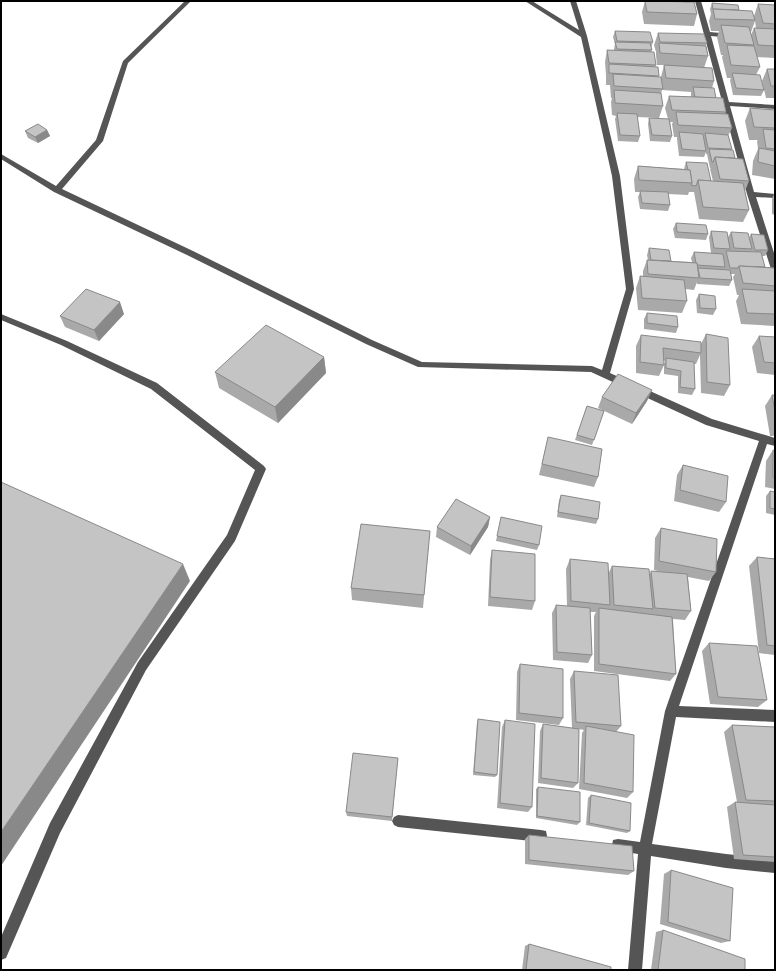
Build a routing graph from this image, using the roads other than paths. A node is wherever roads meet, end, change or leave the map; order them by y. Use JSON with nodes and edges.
{"nodes":[{"id":1,"x":188,"y":1,"type":"edge"},
{"id":2,"x":528,"y":1,"type":"edge"},
{"id":3,"x":573,"y":1,"type":"edge"},
{"id":4,"x":698,"y":1,"type":"edge"},
{"id":5,"x":706,"y":34,"type":"junction"},
{"id":6,"x":584,"y":36,"type":"junction"},
{"id":7,"x":736,"y":36,"type":"edge"},
{"id":8,"x":726,"y":104,"type":"junction"},
{"id":9,"x":775,"y":106,"type":"edge"},
{"id":10,"x":1,"y":156,"type":"edge"},
{"id":11,"x":57,"y":190,"type":"junction"},
{"id":12,"x":751,"y":194,"type":"junction"},
{"id":13,"x":775,"y":196,"type":"edge"},
{"id":14,"x":775,"y":269,"type":"edge"},
{"id":15,"x":1,"y":316,"type":"edge"},
{"id":16,"x":605,"y":375,"type":"junction"},
{"id":17,"x":769,"y":441,"type":"edge"},
{"id":18,"x":671,"y":711,"type":"junction"},
{"id":19,"x":775,"y":716,"type":"edge"},
{"id":20,"x":398,"y":820,"type":"dead end"},
{"id":21,"x":553,"y":838,"type":"edge"},
{"id":22,"x":607,"y":844,"type":"edge"},
{"id":23,"x":645,"y":848,"type":"junction"},
{"id":24,"x":775,"y":866,"type":"edge"},
{"id":25,"x":1,"y":953,"type":"edge"},
{"id":26,"x":635,"y":970,"type":"edge"}],
"edges":[{"from":1,"to":11,"type":"street"},
{"from":2,"to":6,"type":"street"},
{"from":3,"to":6,"type":"street"},
{"from":4,"to":5,"type":"street"},
{"from":5,"to":7,"type":"street"},
{"from":5,"to":8,"type":"street"},
{"from":6,"to":16,"type":"street"},
{"from":8,"to":9,"type":"street"},
{"from":8,"to":12,"type":"street"},
{"from":10,"to":11,"type":"street"},
{"from":11,"to":16,"type":"street"},
{"from":12,"to":13,"type":"street"},
{"from":12,"to":14,"type":"street"},
{"from":15,"to":25,"type":"street"},
{"from":16,"to":17,"type":"street"},
{"from":17,"to":18,"type":"street"},
{"from":18,"to":19,"type":"street"},
{"from":18,"to":23,"type":"street"},
{"from":20,"to":21,"type":"street"},
{"from":22,"to":23,"type":"street"},
{"from":23,"to":24,"type":"street"},
{"from":23,"to":26,"type":"street"}]}
